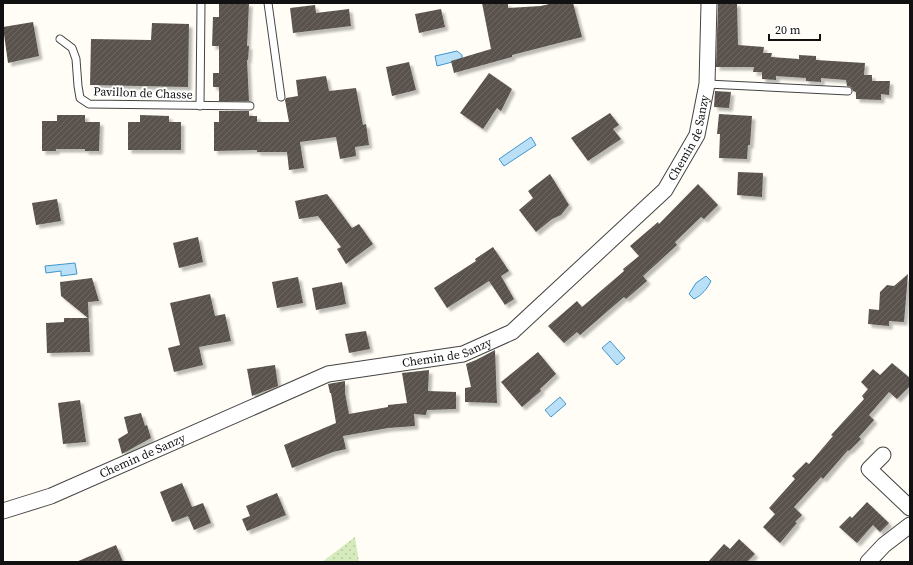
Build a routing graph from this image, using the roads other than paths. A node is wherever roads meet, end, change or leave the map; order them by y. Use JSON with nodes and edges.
{"nodes":[{"id":1,"x":201,"y":3,"type":"edge"},
{"id":2,"x":268,"y":3,"type":"edge"},
{"id":3,"x":709,"y":3,"type":"edge"},
{"id":4,"x":60,"y":39,"type":"dead end"},
{"id":5,"x":707,"y":84,"type":"junction"},
{"id":6,"x":848,"y":92,"type":"dead end"},
{"id":7,"x":281,"y":97,"type":"dead end"},
{"id":8,"x":200,"y":106,"type":"junction"},
{"id":9,"x":250,"y":106,"type":"dead end"},
{"id":10,"x":883,"y":455,"type":"dead end"},
{"id":11,"x":910,"y":508,"type":"edge"},
{"id":12,"x":3,"y":511,"type":"edge"},
{"id":13,"x":910,"y":525,"type":"edge"},
{"id":14,"x":868,"y":562,"type":"edge"}],
"edges":[{"from":1,"to":8,"type":"lane","name":"Pavillon de Chasse"},
{"from":2,"to":7,"type":"lane"},
{"from":3,"to":5,"type":"street","name":"Chemin de Sanzy"},
{"from":4,"to":8,"type":"lane","name":"Pavillon de Chasse"},
{"from":5,"to":6,"type":"lane"},
{"from":5,"to":12,"type":"street","name":"Chemin de Sanzy"},
{"from":8,"to":9,"type":"lane","name":"Pavillon de Chasse"},
{"from":10,"to":11,"type":"street"},
{"from":13,"to":14,"type":"street"}]}
